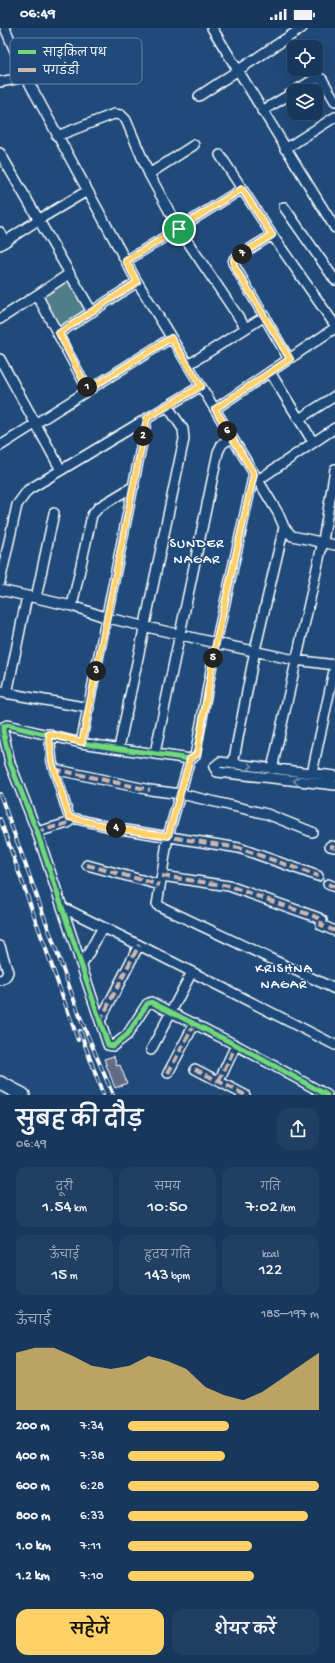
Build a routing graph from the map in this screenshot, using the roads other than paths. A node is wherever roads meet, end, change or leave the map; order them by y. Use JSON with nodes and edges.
{"nodes":[{"id":1,"x":5,"y":28,"type":"edge"},
{"id":2,"x":212,"y":28,"type":"edge"},
{"id":3,"x":284,"y":28,"type":"edge"},
{"id":4,"x":302,"y":28,"type":"edge"},
{"id":5,"x":289,"y":37,"type":"junction"},
{"id":6,"x":10,"y":40,"type":"edge"},
{"id":7,"x":236,"y":70,"type":"junction"},
{"id":8,"x":10,"y":80,"type":"edge"},
{"id":9,"x":0,"y":82,"type":"edge"},
{"id":10,"x":30,"y":84,"type":"edge"},
{"id":11,"x":307,"y":84,"type":"edge"},
{"id":12,"x":199,"y":96,"type":"dead end"},
{"id":13,"x":287,"y":96,"type":"edge"},
{"id":14,"x":335,"y":101,"type":"edge"},
{"id":15,"x":262,"y":111,"type":"junction"},
{"id":16,"x":335,"y":117,"type":"edge"},
{"id":17,"x":57,"y":136,"type":"junction"},
{"id":18,"x":194,"y":145,"type":"dead end"},
{"id":19,"x":285,"y":149,"type":"junction"},
{"id":20,"x":0,"y":153,"type":"edge"},
{"id":21,"x":220,"y":155,"type":"dead end"},
{"id":22,"x":4,"y":168,"type":"edge"},
{"id":23,"x":149,"y":174,"type":"junction"},
{"id":24,"x":242,"y":189,"type":"junction"},
{"id":25,"x":87,"y":191,"type":"junction"},
{"id":26,"x":284,"y":207,"type":"dead end"},
{"id":27,"x":332,"y":217,"type":"edge"},
{"id":28,"x":38,"y":220,"type":"junction"},
{"id":29,"x":335,"y":228,"type":"edge"},
{"id":30,"x":179,"y":229,"type":"junction"},
{"id":31,"x":0,"y":232,"type":"edge"},
{"id":32,"x":272,"y":235,"type":"junction"},
{"id":33,"x":3,"y":243,"type":"edge"},
{"id":34,"x":126,"y":261,"type":"junction"},
{"id":35,"x":69,"y":274,"type":"junction"},
{"id":36,"x":335,"y":280,"type":"edge"},
{"id":37,"x":137,"y":282,"type":"junction"},
{"id":38,"x":37,"y":295,"type":"junction"},
{"id":39,"x":92,"y":312,"type":"junction"},
{"id":40,"x":265,"y":316,"type":"junction"},
{"id":41,"x":0,"y":319,"type":"edge"},
{"id":42,"x":335,"y":326,"type":"edge"},
{"id":43,"x":246,"y":328,"type":"junction"},
{"id":44,"x":59,"y":333,"type":"junction"},
{"id":45,"x":171,"y":338,"type":"junction"},
{"id":46,"x":0,"y":359,"type":"edge"},
{"id":47,"x":290,"y":359,"type":"junction"},
{"id":48,"x":188,"y":365,"type":"junction"},
{"id":49,"x":270,"y":372,"type":"junction"},
{"id":50,"x":201,"y":386,"type":"junction"},
{"id":51,"x":88,"y":390,"type":"junction"},
{"id":52,"x":335,"y":396,"type":"edge"},
{"id":53,"x":168,"y":407,"type":"junction"},
{"id":54,"x":215,"y":409,"type":"junction"},
{"id":55,"x":147,"y":418,"type":"junction"},
{"id":56,"x":299,"y":419,"type":"junction"},
{"id":57,"x":36,"y":422,"type":"junction"},
{"id":58,"x":335,"y":428,"type":"edge"},
{"id":59,"x":231,"y":438,"type":"junction"},
{"id":60,"x":312,"y":442,"type":"junction"},
{"id":61,"x":0,"y":446,"type":"edge"},
{"id":62,"x":335,"y":469,"type":"edge"},
{"id":63,"x":61,"y":470,"type":"junction"},
{"id":64,"x":256,"y":477,"type":"junction"},
{"id":65,"x":134,"y":486,"type":"junction"},
{"id":66,"x":54,"y":513,"type":"dead end"},
{"id":67,"x":284,"y":527,"type":"junction"},
{"id":68,"x":323,"y":541,"type":"junction"},
{"id":69,"x":335,"y":545,"type":"edge"},
{"id":70,"x":0,"y":582,"type":"edge"},
{"id":71,"x":0,"y":590,"type":"edge"},
{"id":72,"x":31,"y":597,"type":"junction"},
{"id":73,"x":72,"y":606,"type":"junction"},
{"id":74,"x":108,"y":618,"type":"junction"},
{"id":75,"x":144,"y":627,"type":"junction"},
{"id":76,"x":180,"y":634,"type":"junction"},
{"id":77,"x":216,"y":643,"type":"junction"},
{"id":78,"x":255,"y":650,"type":"junction"},
{"id":79,"x":295,"y":660,"type":"junction"},
{"id":80,"x":335,"y":666,"type":"edge"},
{"id":81,"x":4,"y":693,"type":"edge"},
{"id":82,"x":89,"y":708,"type":"junction"},
{"id":83,"x":49,"y":734,"type":"junction"},
{"id":84,"x":82,"y":742,"type":"junction"},
{"id":85,"x":119,"y":748,"type":"junction"},
{"id":86,"x":155,"y":753,"type":"junction"},
{"id":87,"x":190,"y":759,"type":"junction"},
{"id":88,"x":233,"y":764,"type":"junction"},
{"id":89,"x":54,"y":769,"type":"junction"},
{"id":90,"x":272,"y":769,"type":"junction"},
{"id":91,"x":312,"y":773,"type":"junction"},
{"id":92,"x":335,"y":776,"type":"edge"},
{"id":93,"x":335,"y":786,"type":"edge"},
{"id":94,"x":181,"y":794,"type":"junction"},
{"id":95,"x":69,"y":817,"type":"junction"},
{"id":96,"x":37,"y":832,"type":"junction"},
{"id":97,"x":312,"y":832,"type":"dead end"},
{"id":98,"x":168,"y":836,"type":"junction"},
{"id":99,"x":87,"y":865,"type":"dead end"},
{"id":100,"x":318,"y":876,"type":"dead end"},
{"id":101,"x":161,"y":881,"type":"junction"},
{"id":102,"x":64,"y":908,"type":"junction"},
{"id":103,"x":103,"y":927,"type":"junction"},
{"id":104,"x":335,"y":931,"type":"edge"},
{"id":105,"x":139,"y":945,"type":"junction"},
{"id":106,"x":0,"y":946,"type":"edge"},
{"id":107,"x":82,"y":965,"type":"junction"},
{"id":108,"x":192,"y":972,"type":"junction"},
{"id":109,"x":0,"y":980,"type":"edge"},
{"id":110,"x":335,"y":989,"type":"edge"},
{"id":111,"x":172,"y":1011,"type":"junction"},
{"id":112,"x":100,"y":1021,"type":"junction"},
{"id":113,"x":194,"y":1023,"type":"junction"},
{"id":114,"x":236,"y":1045,"type":"junction"},
{"id":115,"x":335,"y":1045,"type":"edge"},
{"id":116,"x":151,"y":1050,"type":"dead end"},
{"id":117,"x":195,"y":1069,"type":"dead end"},
{"id":118,"x":168,"y":1073,"type":"dead end"},
{"id":119,"x":219,"y":1081,"type":"junction"},
{"id":120,"x":0,"y":1083,"type":"edge"},
{"id":121,"x":23,"y":1095,"type":"edge"},
{"id":122,"x":245,"y":1095,"type":"edge"},
{"id":123,"x":327,"y":1095,"type":"edge"}],
"edges":[{"from":1,"to":6,"type":"street"},
{"from":2,"to":7,"type":"street"},
{"from":3,"to":5,"type":"street"},
{"from":4,"to":5,"type":"street"},
{"from":5,"to":7,"type":"street"},
{"from":7,"to":12,"type":"street"},
{"from":7,"to":15,"type":"street"},
{"from":8,"to":9,"type":"street"},
{"from":10,"to":17,"type":"street"},
{"from":11,"to":14,"type":"street"},
{"from":13,"to":15,"type":"street"},
{"from":15,"to":19,"type":"street"},
{"from":16,"to":19,"type":"street"},
{"from":17,"to":23,"type":"street"},
{"from":17,"to":25,"type":"street"},
{"from":18,"to":23,"type":"street"},
{"from":19,"to":27,"type":"street"},
{"from":20,"to":22,"type":"street"},
{"from":21,"to":24,"type":"street"},
{"from":22,"to":28,"type":"street"},
{"from":23,"to":30,"type":"street"},
{"from":24,"to":30,"type":"street"},
{"from":24,"to":32,"type":"street"},
{"from":25,"to":28,"type":"street"},
{"from":25,"to":34,"type":"street"},
{"from":26,"to":36,"type":"street"},
{"from":27,"to":29,"type":"street"},
{"from":28,"to":33,"type":"street"},
{"from":28,"to":35,"type":"street"},
{"from":30,"to":34,"type":"street"},
{"from":30,"to":43,"type":"street"},
{"from":31,"to":33,"type":"street"},
{"from":32,"to":40,"type":"street"},
{"from":32,"to":42,"type":"street"},
{"from":34,"to":37,"type":"street"},
{"from":35,"to":38,"type":"street"},
{"from":35,"to":39,"type":"street"},
{"from":37,"to":39,"type":"street"},
{"from":37,"to":45,"type":"street"},
{"from":38,"to":41,"type":"street"},
{"from":38,"to":44,"type":"street"},
{"from":39,"to":44,"type":"street"},
{"from":40,"to":43,"type":"street"},
{"from":40,"to":47,"type":"street"},
{"from":42,"to":47,"type":"street"},
{"from":43,"to":48,"type":"street"},
{"from":44,"to":51,"type":"street"},
{"from":45,"to":48,"type":"street"},
{"from":45,"to":51,"type":"street"},
{"from":46,"to":57,"type":"street"},
{"from":47,"to":49,"type":"street"},
{"from":48,"to":50,"type":"street"},
{"from":49,"to":54,"type":"street"},
{"from":49,"to":56,"type":"street"},
{"from":50,"to":53,"type":"street"},
{"from":50,"to":54,"type":"street"},
{"from":51,"to":57,"type":"street"},
{"from":52,"to":56,"type":"street"},
{"from":53,"to":55,"type":"street"},
{"from":53,"to":75,"type":"street"},
{"from":54,"to":59,"type":"street"},
{"from":55,"to":63,"type":"street"},
{"from":55,"to":65,"type":"street"},
{"from":56,"to":60,"type":"street"},
{"from":57,"to":61,"type":"street"},
{"from":57,"to":63,"type":"street"},
{"from":58,"to":60,"type":"street"},
{"from":59,"to":64,"type":"street"},
{"from":59,"to":76,"type":"street"},
{"from":60,"to":64,"type":"street"},
{"from":62,"to":68,"type":"street"},
{"from":63,"to":70,"type":"street"},
{"from":64,"to":67,"type":"street"},
{"from":64,"to":77,"type":"street"},
{"from":65,"to":73,"type":"street"},
{"from":65,"to":74,"type":"street"},
{"from":66,"to":72,"type":"street"},
{"from":67,"to":68,"type":"street"},
{"from":67,"to":78,"type":"street"},
{"from":68,"to":69,"type":"street"},
{"from":68,"to":79,"type":"street"},
{"from":71,"to":72,"type":"street"},
{"from":72,"to":73,"type":"street"},
{"from":72,"to":81,"type":"street"},
{"from":73,"to":74,"type":"street"},
{"from":74,"to":75,"type":"street"},
{"from":74,"to":82,"type":"street"},
{"from":75,"to":76,"type":"street"},
{"from":75,"to":85,"type":"street"},
{"from":76,"to":77,"type":"street"},
{"from":76,"to":86,"type":"street"},
{"from":77,"to":78,"type":"street"},
{"from":77,"to":87,"type":"street"},
{"from":78,"to":79,"type":"street"},
{"from":78,"to":88,"type":"street"},
{"from":79,"to":80,"type":"street"},
{"from":79,"to":90,"type":"street"},
{"from":80,"to":91,"type":"street"},
{"from":81,"to":82,"type":"street"},
{"from":82,"to":84,"type":"street"},
{"from":83,"to":84,"type":"street"},
{"from":83,"to":89,"type":"street"},
{"from":83,"to":96,"type":"street"},
{"from":84,"to":85,"type":"street"},
{"from":85,"to":86,"type":"street"},
{"from":86,"to":87,"type":"street"},
{"from":87,"to":94,"type":"street"},
{"from":88,"to":90,"type":"street","one_way":true},
{"from":93,"to":88,"type":"street","one_way":true},
{"from":89,"to":94,"type":"street"},
{"from":89,"to":95,"type":"street"},
{"from":90,"to":91,"type":"street"},
{"from":91,"to":92,"type":"street"},
{"from":94,"to":97,"type":"street"},
{"from":94,"to":98,"type":"street"},
{"from":95,"to":96,"type":"street"},
{"from":95,"to":98,"type":"street"},
{"from":96,"to":102,"type":"street"},
{"from":98,"to":100,"type":"street"},
{"from":98,"to":101,"type":"street"},
{"from":99,"to":101,"type":"street"},
{"from":101,"to":104,"type":"street"},
{"from":101,"to":110,"type":"street"},
{"from":102,"to":103,"type":"street"},
{"from":102,"to":107,"type":"street"},
{"from":103,"to":105,"type":"street"},
{"from":103,"to":107,"type":"street"},
{"from":105,"to":108,"type":"street"},
{"from":105,"to":112,"type":"street"},
{"from":106,"to":109,"type":"street"},
{"from":107,"to":112,"type":"street"},
{"from":108,"to":111,"type":"street"},
{"from":108,"to":115,"type":"street"},
{"from":111,"to":112,"type":"street"},
{"from":111,"to":113,"type":"street"},
{"from":111,"to":116,"type":"street"},
{"from":113,"to":114,"type":"street"},
{"from":113,"to":118,"type":"street"},
{"from":114,"to":119,"type":"street"},
{"from":114,"to":123,"type":"street"},
{"from":117,"to":119,"type":"street"},
{"from":119,"to":122,"type":"street"},
{"from":120,"to":121,"type":"street"}]}
